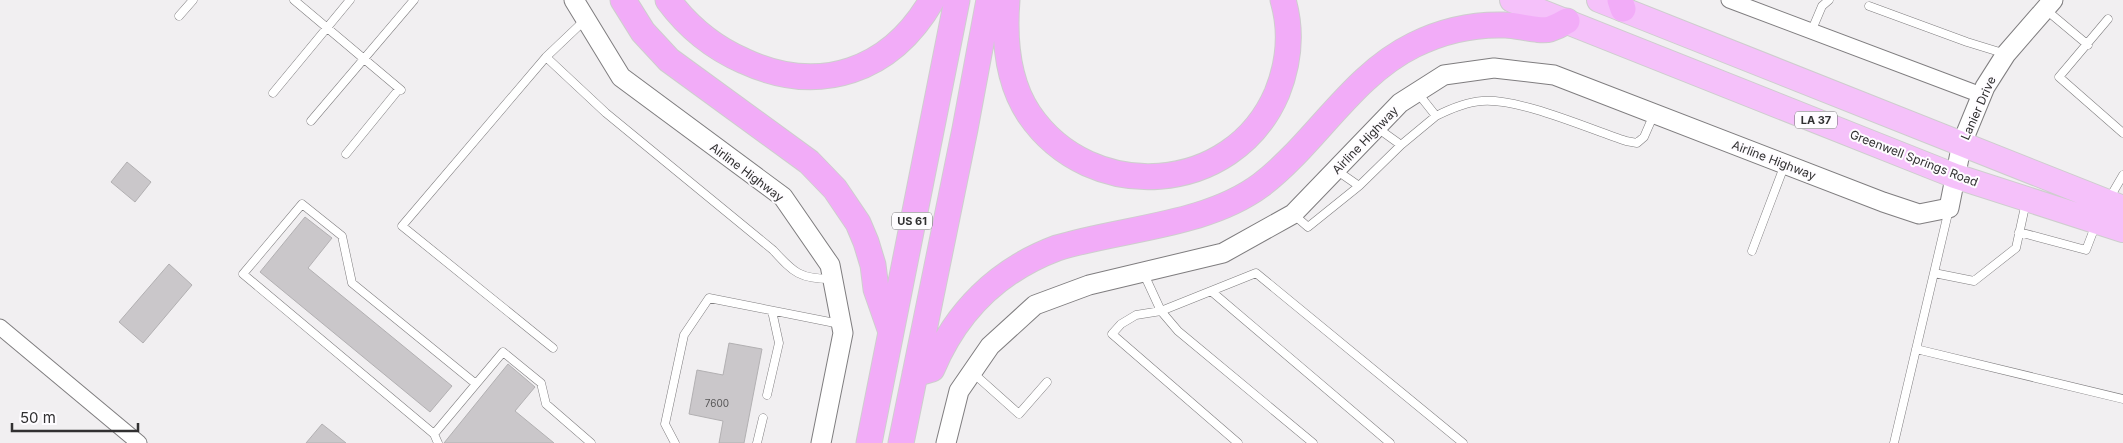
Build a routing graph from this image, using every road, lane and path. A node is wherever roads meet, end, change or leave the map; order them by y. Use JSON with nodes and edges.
{"nodes":[{"id":1,"x":192,"y":0,"type":"edge"},
{"id":2,"x":294,"y":0,"type":"edge"},
{"id":3,"x":350,"y":0,"type":"edge"},
{"id":4,"x":414,"y":0,"type":"edge"},
{"id":5,"x":574,"y":0,"type":"edge"},
{"id":6,"x":623,"y":0,"type":"edge"},
{"id":7,"x":668,"y":0,"type":"edge"},
{"id":8,"x":932,"y":0,"type":"edge"},
{"id":9,"x":957,"y":0,"type":"edge"},
{"id":10,"x":989,"y":0,"type":"edge"},
{"id":11,"x":1007,"y":0,"type":"edge"},
{"id":12,"x":1283,"y":0,"type":"edge"},
{"id":13,"x":1512,"y":0,"type":"edge"},
{"id":14,"x":1599,"y":0,"type":"edge"},
{"id":15,"x":1729,"y":0,"type":"edge"},
{"id":16,"x":1829,"y":0,"type":"edge"},
{"id":17,"x":1621,"y":4,"type":"edge"},
{"id":18,"x":2049,"y":4,"type":"edge"},
{"id":19,"x":1869,"y":6,"type":"dead end"},
{"id":20,"x":179,"y":16,"type":"dead end"},
{"id":21,"x":586,"y":19,"type":"junction"},
{"id":22,"x":2108,"y":19,"type":"dead end"},
{"id":23,"x":1567,"y":21,"type":"junction"},
{"id":24,"x":326,"y":28,"type":"junction"},
{"id":25,"x":1811,"y":32,"type":"junction"},
{"id":26,"x":2088,"y":46,"type":"junction"},
{"id":27,"x":2006,"y":54,"type":"junction"},
{"id":28,"x":546,"y":57,"type":"junction"},
{"id":29,"x":364,"y":60,"type":"junction"},
{"id":30,"x":1417,"y":92,"type":"junction"},
{"id":31,"x":273,"y":93,"type":"dead end"},
{"id":32,"x":1981,"y":95,"type":"junction"},
{"id":33,"x":1654,"y":114,"type":"junction"},
{"id":34,"x":1436,"y":116,"type":"junction"},
{"id":35,"x":310,"y":121,"type":"dead end"},
{"id":36,"x":1376,"y":127,"type":"junction"},
{"id":37,"x":2123,"y":133,"type":"edge"},
{"id":38,"x":1962,"y":143,"type":"junction"},
{"id":39,"x":1402,"y":145,"type":"junction"},
{"id":40,"x":346,"y":154,"type":"dead end"},
{"id":41,"x":1785,"y":164,"type":"junction"},
{"id":42,"x":1336,"y":170,"type":"junction"},
{"id":43,"x":2123,"y":175,"type":"edge"},
{"id":44,"x":1955,"y":176,"type":"junction"},
{"id":45,"x":1358,"y":186,"type":"junction"},
{"id":46,"x":2027,"y":199,"type":"junction"},
{"id":47,"x":1949,"y":208,"type":"junction"},
{"id":48,"x":2109,"y":210,"type":"edge"},
{"id":49,"x":1293,"y":214,"type":"junction"},
{"id":50,"x":2123,"y":230,"type":"edge"},
{"id":51,"x":2019,"y":232,"type":"junction"},
{"id":52,"x":1752,"y":250,"type":"dead end"},
{"id":53,"x":1143,"y":272,"type":"junction"},
{"id":54,"x":1934,"y":273,"type":"junction"},
{"id":55,"x":832,"y":279,"type":"junction"},
{"id":56,"x":1211,"y":291,"type":"junction"},
{"id":57,"x":772,"y":311,"type":"junction"},
{"id":58,"x":1161,"y":311,"type":"junction"},
{"id":59,"x":841,"y":324,"type":"junction"},
{"id":60,"x":0,"y":327,"type":"edge"},
{"id":61,"x":890,"y":329,"type":"junction"},
{"id":62,"x":553,"y":348,"type":"dead end"},
{"id":63,"x":1916,"y":348,"type":"junction"},
{"id":64,"x":972,"y":372,"type":"junction"},
{"id":65,"x":915,"y":374,"type":"junction"},
{"id":66,"x":1047,"y":382,"type":"dead end"},
{"id":67,"x":476,"y":384,"type":"junction"},
{"id":68,"x":767,"y":395,"type":"dead end"},
{"id":69,"x":2123,"y":399,"type":"edge"},
{"id":70,"x":763,"y":418,"type":"dead end"},
{"id":71,"x":434,"y":434,"type":"junction"},
{"id":72,"x":139,"y":443,"type":"edge"},
{"id":73,"x":438,"y":443,"type":"edge"},
{"id":74,"x":590,"y":443,"type":"edge"},
{"id":75,"x":675,"y":443,"type":"edge"},
{"id":76,"x":757,"y":443,"type":"edge"},
{"id":77,"x":821,"y":443,"type":"edge"},
{"id":78,"x":869,"y":443,"type":"edge"},
{"id":79,"x":901,"y":443,"type":"edge"},
{"id":80,"x":946,"y":443,"type":"edge"},
{"id":81,"x":1238,"y":443,"type":"edge"},
{"id":82,"x":1313,"y":443,"type":"edge"},
{"id":83,"x":1390,"y":443,"type":"edge"},
{"id":84,"x":1463,"y":443,"type":"edge"},
{"id":85,"x":1894,"y":443,"type":"edge"}],
"edges":[{"from":1,"to":20,"type":"lane"},
{"from":2,"to":24,"type":"lane"},
{"from":3,"to":24,"type":"lane"},
{"from":4,"to":29,"type":"lane"},
{"from":5,"to":21,"type":"street","name":"Airline Highway"},
{"from":6,"to":61,"type":"highway"},
{"from":7,"to":8,"type":"highway"},
{"from":9,"to":61,"type":"highway","number":"US 61"},
{"from":10,"to":65,"type":"highway","number":"US 61"},
{"from":11,"to":12,"type":"highway"},
{"from":13,"to":23,"type":"main road","name":"Greenwell Springs Road","number":"LA 37"},
{"from":14,"to":17,"type":"main road","name":"Greenwell Springs Road","number":"LA 37"},
{"from":15,"to":25,"type":"street"},
{"from":16,"to":25,"type":"lane"},
{"from":17,"to":38,"type":"main road","name":"Greenwell Springs Road","number":"LA 37"},
{"from":18,"to":26,"type":"lane"},
{"from":18,"to":27,"type":"street","name":"Lanier Drive"},
{"from":19,"to":27,"type":"lane"},
{"from":21,"to":28,"type":"lane"},
{"from":21,"to":55,"type":"street","name":"Airline Highway"},
{"from":22,"to":26,"type":"lane"},
{"from":23,"to":44,"type":"main road","name":"Greenwell Springs Road","number":"LA 37"},
{"from":23,"to":65,"type":"highway"},
{"from":24,"to":29,"type":"lane"},
{"from":24,"to":31,"type":"lane"},
{"from":25,"to":32,"type":"street"},
{"from":26,"to":37,"type":"lane"},
{"from":27,"to":32,"type":"street","name":"Lanier Drive"},
{"from":28,"to":55,"type":"lane"},
{"from":28,"to":62,"type":"lane"},
{"from":29,"to":35,"type":"lane"},
{"from":29,"to":40,"type":"lane"},
{"from":30,"to":33,"type":"street","name":"Airline Highway"},
{"from":30,"to":34,"type":"lane"},
{"from":30,"to":36,"type":"street","name":"Airline Highway"},
{"from":32,"to":38,"type":"street","name":"Lanier Drive"},
{"from":33,"to":34,"type":"lane"},
{"from":33,"to":41,"type":"street","name":"Airline Highway"},
{"from":34,"to":39,"type":"lane"},
{"from":36,"to":39,"type":"lane"},
{"from":36,"to":42,"type":"street","name":"Airline Highway"},
{"from":38,"to":44,"type":"street","name":"Lanier Drive"},
{"from":38,"to":48,"type":"main road","name":"Greenwell Springs Road","number":"LA 37"},
{"from":39,"to":45,"type":"lane"},
{"from":41,"to":47,"type":"street","name":"Airline Highway"},
{"from":41,"to":52,"type":"lane"},
{"from":42,"to":45,"type":"lane"},
{"from":42,"to":49,"type":"street","name":"Airline Highway"},
{"from":43,"to":48,"type":"lane"},
{"from":44,"to":46,"type":"main road","name":"Greenwell Springs Road","number":"LA 37"},
{"from":44,"to":47,"type":"street"},
{"from":45,"to":49,"type":"lane"},
{"from":46,"to":48,"type":"main road","name":"Greenwell Springs Road","number":"LA 37"},
{"from":46,"to":51,"type":"lane"},
{"from":47,"to":54,"type":"lane"},
{"from":48,"to":50,"type":"main road","name":"Greenwell Springs Road","number":"LA 37"},
{"from":48,"to":51,"type":"lane"},
{"from":49,"to":53,"type":"street","name":"Airline Highway"},
{"from":51,"to":54,"type":"lane"},
{"from":53,"to":58,"type":"lane"},
{"from":53,"to":64,"type":"street","name":"Airline Highway"},
{"from":54,"to":63,"type":"lane"},
{"from":55,"to":59,"type":"street","name":"Airline Highway"},
{"from":56,"to":58,"type":"lane"},
{"from":56,"to":83,"type":"lane"},
{"from":56,"to":84,"type":"lane"},
{"from":57,"to":59,"type":"lane"},
{"from":57,"to":68,"type":"lane"},
{"from":57,"to":75,"type":"lane"},
{"from":58,"to":81,"type":"lane"},
{"from":58,"to":82,"type":"lane"},
{"from":59,"to":77,"type":"street","name":"Airline Highway"},
{"from":60,"to":72,"type":"street"},
{"from":61,"to":78,"type":"highway","number":"US 61"},
{"from":63,"to":69,"type":"lane"},
{"from":63,"to":85,"type":"lane"},
{"from":64,"to":66,"type":"lane"},
{"from":64,"to":80,"type":"street","name":"Airline Highway"},
{"from":65,"to":79,"type":"highway","number":"US 61"},
{"from":67,"to":71,"type":"lane"},
{"from":67,"to":71,"type":"lane"},
{"from":67,"to":74,"type":"lane"},
{"from":70,"to":76,"type":"lane"},
{"from":71,"to":73,"type":"lane"}]}
